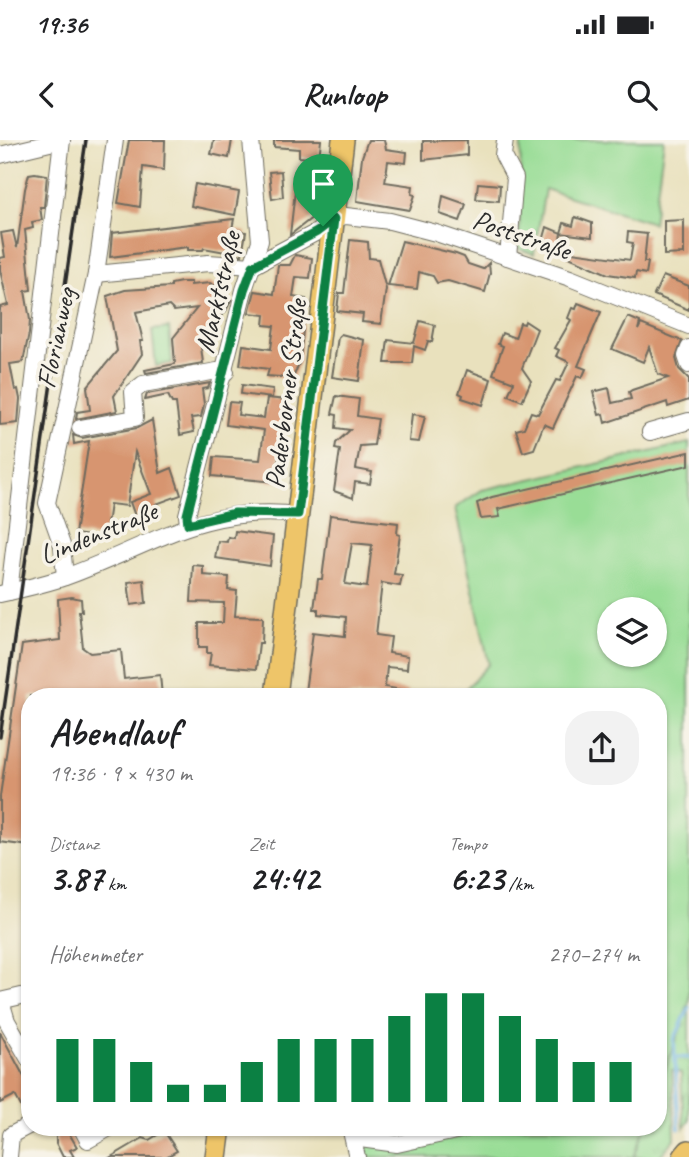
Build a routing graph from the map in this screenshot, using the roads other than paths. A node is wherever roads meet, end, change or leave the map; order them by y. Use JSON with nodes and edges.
{"nodes":[{"id":1,"x":62,"y":140,"type":"edge"},
{"id":2,"x":115,"y":140,"type":"edge"},
{"id":3,"x":251,"y":140,"type":"edge"},
{"id":4,"x":343,"y":140,"type":"edge"},
{"id":5,"x":505,"y":140,"type":"edge"},
{"id":6,"x":0,"y":155,"type":"edge"},
{"id":7,"x":334,"y":219,"type":"junction"},
{"id":8,"x":509,"y":257,"type":"junction"},
{"id":9,"x":253,"y":266,"type":"junction"},
{"id":10,"x":96,"y":274,"type":"junction"},
{"id":11,"x":689,"y":326,"type":"edge"},
{"id":12,"x":689,"y":348,"type":"edge"},
{"id":13,"x":689,"y":365,"type":"edge"},
{"id":14,"x":226,"y":372,"type":"junction"},
{"id":15,"x":689,"y":421,"type":"edge"},
{"id":16,"x":80,"y":428,"type":"dead end"},
{"id":17,"x":650,"y":432,"type":"dead end"},
{"id":18,"x":298,"y":514,"type":"junction"},
{"id":19,"x":188,"y":524,"type":"junction"},
{"id":20,"x":65,"y":577,"type":"junction"},
{"id":21,"x":4,"y":593,"type":"edge"},
{"id":22,"x":277,"y":688,"type":"edge"},
{"id":23,"x":21,"y":996,"type":"edge"},
{"id":24,"x":0,"y":1001,"type":"edge"},
{"id":25,"x":21,"y":1045,"type":"edge"},
{"id":26,"x":21,"y":1130,"type":"edge"},
{"id":27,"x":219,"y":1136,"type":"edge"},
{"id":28,"x":352,"y":1136,"type":"edge"},
{"id":29,"x":364,"y":1136,"type":"edge"},
{"id":30,"x":433,"y":1136,"type":"edge"},
{"id":31,"x":689,"y":1151,"type":"edge"},
{"id":32,"x":9,"y":1157,"type":"edge"},
{"id":33,"x":216,"y":1157,"type":"edge"},
{"id":34,"x":357,"y":1157,"type":"edge"},
{"id":35,"x":684,"y":1157,"type":"edge"}],
"edges":[{"from":1,"to":6,"type":"street"},
{"from":1,"to":21,"type":"street"},
{"from":2,"to":10,"type":"street"},
{"from":3,"to":9,"type":"street","name":"Marktstraße"},
{"from":4,"to":7,"type":"main road","name":"Paderborner Straße"},
{"from":5,"to":8,"type":"street"},
{"from":7,"to":8,"type":"street","name":"Poststraße"},
{"from":7,"to":9,"type":"street"},
{"from":7,"to":18,"type":"main road","name":"Paderborner Straße"},
{"from":8,"to":11,"type":"street","name":"Poststraße"},
{"from":9,"to":10,"type":"street","name":"Florianweg"},
{"from":9,"to":14,"type":"street","name":"Marktstraße"},
{"from":10,"to":20,"type":"street","name":"Florianweg"},
{"from":12,"to":13,"type":"street"},
{"from":14,"to":16,"type":"street","name":"Marktstraße"},
{"from":14,"to":19,"type":"street","name":"Marktstraße"},
{"from":15,"to":17,"type":"street"},
{"from":18,"to":19,"type":"street","name":"Lindenstraße"},
{"from":18,"to":22,"type":"main road","name":"Paderborner Straße"},
{"from":19,"to":20,"type":"street","name":"Lindenstraße"},
{"from":20,"to":21,"type":"street","name":"Lindenstraße"},
{"from":23,"to":24,"type":"street"},
{"from":24,"to":25,"type":"street"},
{"from":26,"to":32,"type":"street"},
{"from":27,"to":33,"type":"main road"},
{"from":28,"to":34,"type":"street"},
{"from":29,"to":30,"type":"street"},
{"from":31,"to":35,"type":"main road"}]}
